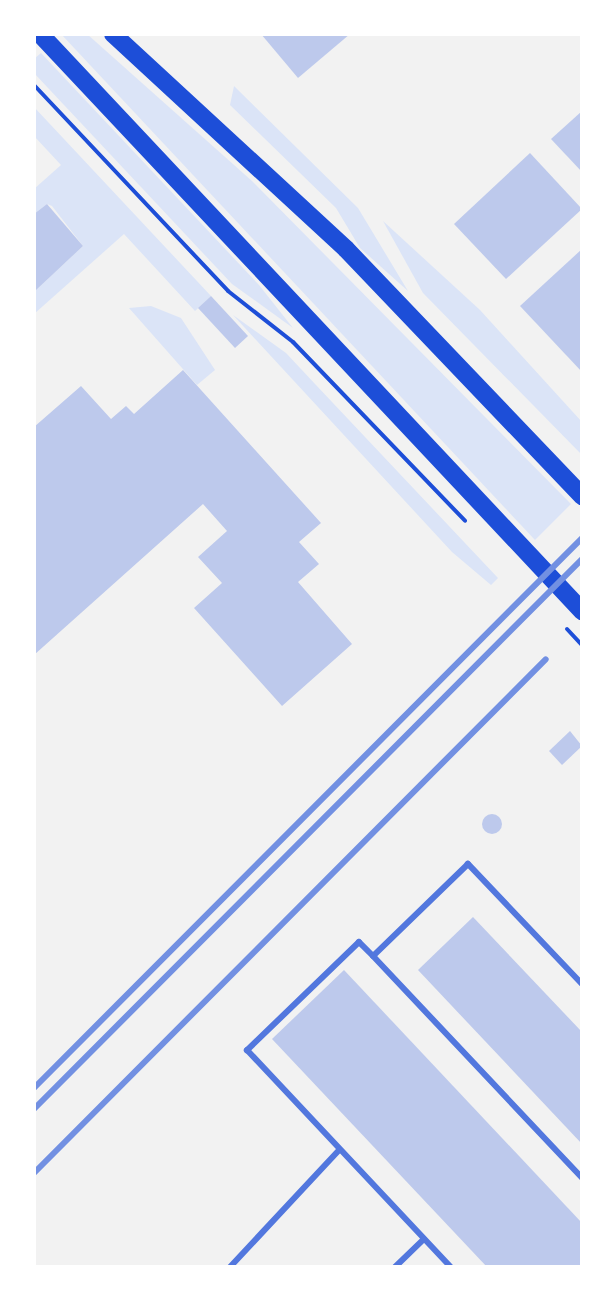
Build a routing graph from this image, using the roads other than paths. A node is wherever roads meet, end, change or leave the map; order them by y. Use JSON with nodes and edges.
{"nodes":[{"id":1,"x":40,"y":34,"type":"edge"},
{"id":2,"x":113,"y":34,"type":"edge"},
{"id":3,"x":582,"y":496,"type":"edge"},
{"id":4,"x":582,"y":611,"type":"edge"},
{"id":5,"x":373,"y":956,"type":"junction"},
{"id":6,"x":582,"y":984,"type":"edge"},
{"id":7,"x":339,"y":1150,"type":"junction"},
{"id":8,"x":582,"y":1178,"type":"edge"},
{"id":9,"x":424,"y":1239,"type":"junction"},
{"id":10,"x":230,"y":1267,"type":"edge"},
{"id":11,"x":395,"y":1267,"type":"edge"},
{"id":12,"x":451,"y":1267,"type":"edge"}],
"edges":[{"from":1,"to":4,"type":"main road"},
{"from":2,"to":3,"type":"main road"},
{"from":5,"to":6,"type":"lane"},
{"from":5,"to":7,"type":"lane"},
{"from":5,"to":8,"type":"lane"},
{"from":7,"to":9,"type":"lane"},
{"from":7,"to":10,"type":"lane"},
{"from":9,"to":11,"type":"lane"},
{"from":9,"to":12,"type":"lane"}]}
